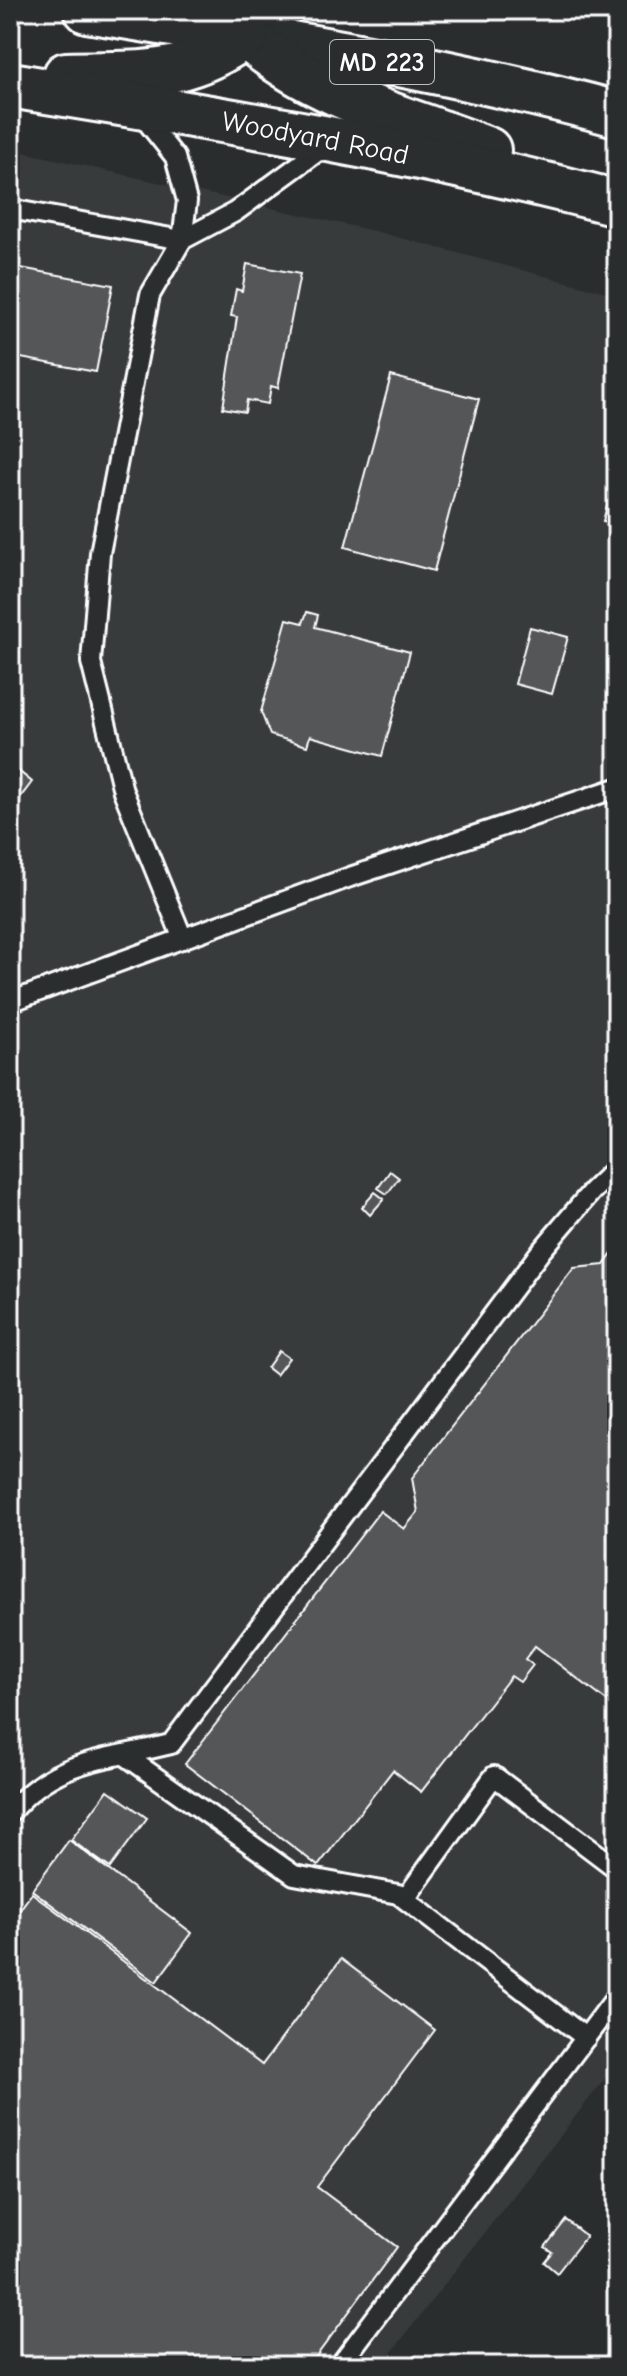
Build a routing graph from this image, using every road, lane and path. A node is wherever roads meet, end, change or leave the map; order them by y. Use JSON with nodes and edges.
{"nodes":[{"id":1,"x":87,"y":10,"type":"edge"},
{"id":2,"x":155,"y":15,"type":"edge"},
{"id":3,"x":246,"y":35,"type":"junction"},
{"id":4,"x":10,"y":78,"type":"edge"},
{"id":5,"x":10,"y":85,"type":"edge"},
{"id":6,"x":134,"y":105,"type":"junction"},
{"id":7,"x":617,"y":114,"type":"edge"},
{"id":8,"x":334,"y":140,"type":"junction"},
{"id":9,"x":617,"y":202,"type":"edge"},
{"id":10,"x":10,"y":209,"type":"edge"},
{"id":11,"x":182,"y":240,"type":"junction"},
{"id":12,"x":617,"y":788,"type":"edge"},
{"id":13,"x":183,"y":939,"type":"junction"},
{"id":14,"x":10,"y":1002,"type":"edge"},
{"id":15,"x":617,"y":1167,"type":"edge"},
{"id":16,"x":126,"y":1756,"type":"junction"},
{"id":17,"x":10,"y":1813,"type":"edge"},
{"id":18,"x":617,"y":1869,"type":"edge"},
{"id":19,"x":405,"y":1899,"type":"junction"},
{"id":20,"x":617,"y":1996,"type":"edge"},
{"id":21,"x":586,"y":2038,"type":"junction"},
{"id":22,"x":339,"y":2366,"type":"edge"}],
"edges":[{"from":1,"to":2,"type":"main road","number":"MD 223"},
{"from":2,"to":3,"type":"main road","number":"MD 223"},
{"from":3,"to":4,"type":"main road"},
{"from":3,"to":7,"type":"main road","number":"MD 223"},
{"from":3,"to":9,"type":"main road"},
{"from":5,"to":6,"type":"main road","name":"Woodyard Road"},
{"from":6,"to":8,"type":"main road","name":"Woodyard Road"},
{"from":6,"to":11,"type":"lane"},
{"from":8,"to":9,"type":"main road","name":"Woodyard Road"},
{"from":8,"to":11,"type":"lane"},
{"from":10,"to":11,"type":"lane"},
{"from":11,"to":13,"type":"lane"},
{"from":12,"to":13,"type":"lane"},
{"from":13,"to":14,"type":"lane"},
{"from":15,"to":16,"type":"lane"},
{"from":16,"to":17,"type":"lane"},
{"from":16,"to":19,"type":"lane"},
{"from":18,"to":19,"type":"lane"},
{"from":19,"to":21,"type":"lane"},
{"from":20,"to":21,"type":"lane"},
{"from":21,"to":22,"type":"lane"}]}
